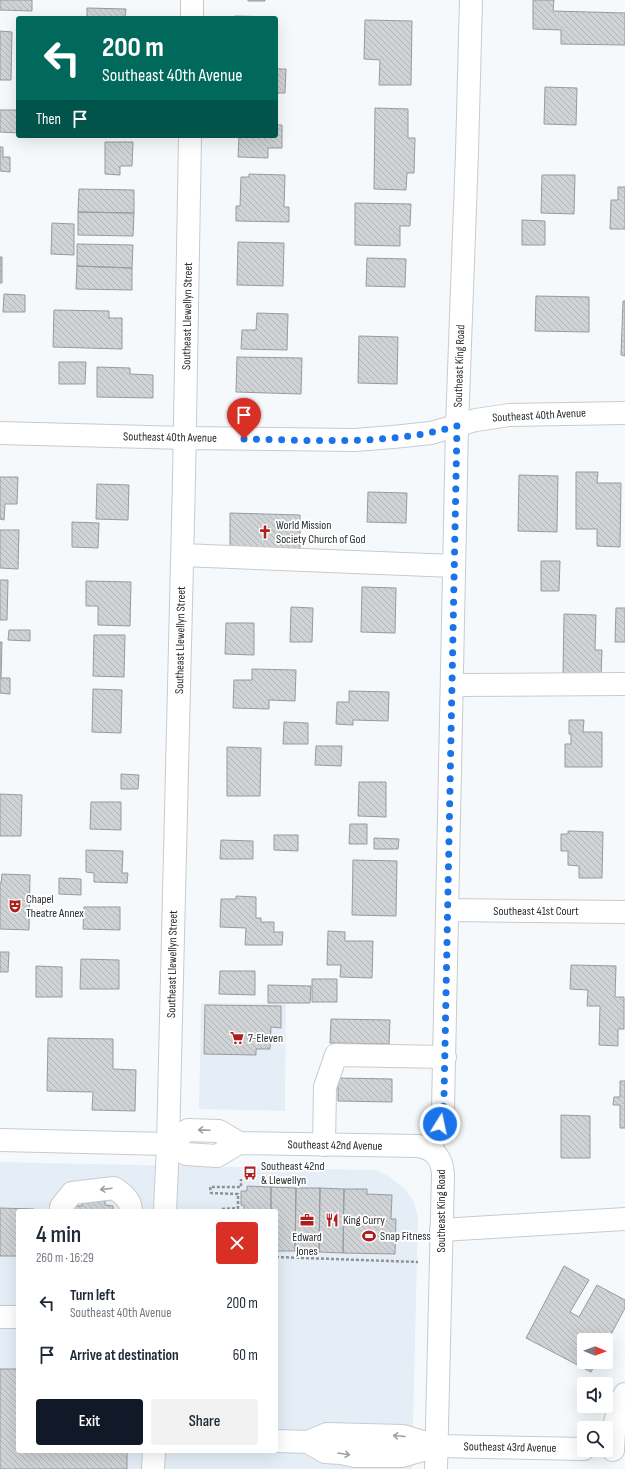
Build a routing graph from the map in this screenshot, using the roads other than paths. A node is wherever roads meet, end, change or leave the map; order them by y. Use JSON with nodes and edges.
{"nodes":[{"id":1,"x":192,"y":0,"type":"edge"},
{"id":2,"x":471,"y":0,"type":"edge"},
{"id":3,"x":192,"y":16,"type":"edge"},
{"id":4,"x":190,"y":138,"type":"edge"},
{"id":5,"x":625,"y":413,"type":"edge"},
{"id":6,"x":457,"y":426,"type":"junction"},
{"id":7,"x":0,"y":433,"type":"edge"},
{"id":8,"x":185,"y":438,"type":"junction"},
{"id":9,"x":182,"y":555,"type":"junction"},
{"id":10,"x":454,"y":566,"type":"junction"},
{"id":11,"x":625,"y":684,"type":"edge"},
{"id":12,"x":452,"y":685,"type":"junction"},
{"id":13,"x":448,"y":910,"type":"junction"},
{"id":14,"x":625,"y":912,"type":"edge"},
{"id":15,"x":445,"y":1057,"type":"junction"},
{"id":16,"x":0,"y":1140,"type":"edge"},
{"id":17,"x":168,"y":1144,"type":"junction"},
{"id":18,"x":324,"y":1144,"type":"junction"},
{"id":19,"x":430,"y":1149,"type":"junction"},
{"id":20,"x":61,"y":1209,"type":"edge"},
{"id":21,"x":131,"y":1209,"type":"edge"},
{"id":22,"x":165,"y":1209,"type":"edge"},
{"id":23,"x":625,"y":1219,"type":"edge"},
{"id":24,"x":441,"y":1230,"type":"junction"},
{"id":25,"x":0,"y":1317,"type":"edge"},
{"id":26,"x":16,"y":1317,"type":"edge"},
{"id":27,"x":625,"y":1394,"type":"edge"},
{"id":28,"x":278,"y":1441,"type":"edge"},
{"id":29,"x":437,"y":1446,"type":"junction"},
{"id":30,"x":577,"y":1449,"type":"edge"},
{"id":31,"x":615,"y":1450,"type":"edge"},
{"id":32,"x":154,"y":1453,"type":"edge"},
{"id":33,"x":153,"y":1469,"type":"edge"},
{"id":34,"x":436,"y":1469,"type":"edge"}],
"edges":[{"from":1,"to":3,"type":"street"},
{"from":2,"to":6,"type":"street","name":"Southeast King Road"},
{"from":4,"to":8,"type":"street","name":"Southeast Llewellyn Street"},
{"from":5,"to":6,"type":"street","name":"Southeast 40th Avenue"},
{"from":6,"to":8,"type":"street","name":"Southeast 40th Avenue"},
{"from":6,"to":10,"type":"street","name":"Southeast King Road"},
{"from":7,"to":8,"type":"street","name":"Southeast 40th Avenue"},
{"from":8,"to":9,"type":"street","name":"Southeast Llewellyn Street"},
{"from":9,"to":10,"type":"street"},
{"from":9,"to":17,"type":"street","name":"Southeast Llewellyn Street"},
{"from":10,"to":12,"type":"street","name":"Southeast King Road"},
{"from":11,"to":12,"type":"street"},
{"from":12,"to":13,"type":"street","name":"Southeast King Road"},
{"from":13,"to":14,"type":"street","name":"Southeast 41st Court"},
{"from":13,"to":15,"type":"street","name":"Southeast King Road"},
{"from":15,"to":18,"type":"street"},
{"from":15,"to":19,"type":"street","name":"Southeast King Road"},
{"from":16,"to":17,"type":"street"},
{"from":17,"to":18,"type":"street","name":"Southeast 42nd Avenue"},
{"from":17,"to":22,"type":"street","name":"Southeast Llewellyn Street"},
{"from":18,"to":19,"type":"street","name":"Southeast 42nd Avenue"},
{"from":19,"to":24,"type":"street","name":"Southeast King Road"},
{"from":21,"to":20,"type":"street","one_way":true},
{"from":23,"to":24,"type":"street"},
{"from":24,"to":29,"type":"street","name":"Southeast King Road"},
{"from":25,"to":26,"type":"street"},
{"from":27,"to":31,"type":"street"},
{"from":28,"to":29,"type":"street","name":"Southeast 43rd Avenue"},
{"from":29,"to":30,"type":"street","name":"Southeast 43rd Avenue"},
{"from":29,"to":34,"type":"street","name":"Southeast King Road"},
{"from":32,"to":33,"type":"street"}]}
